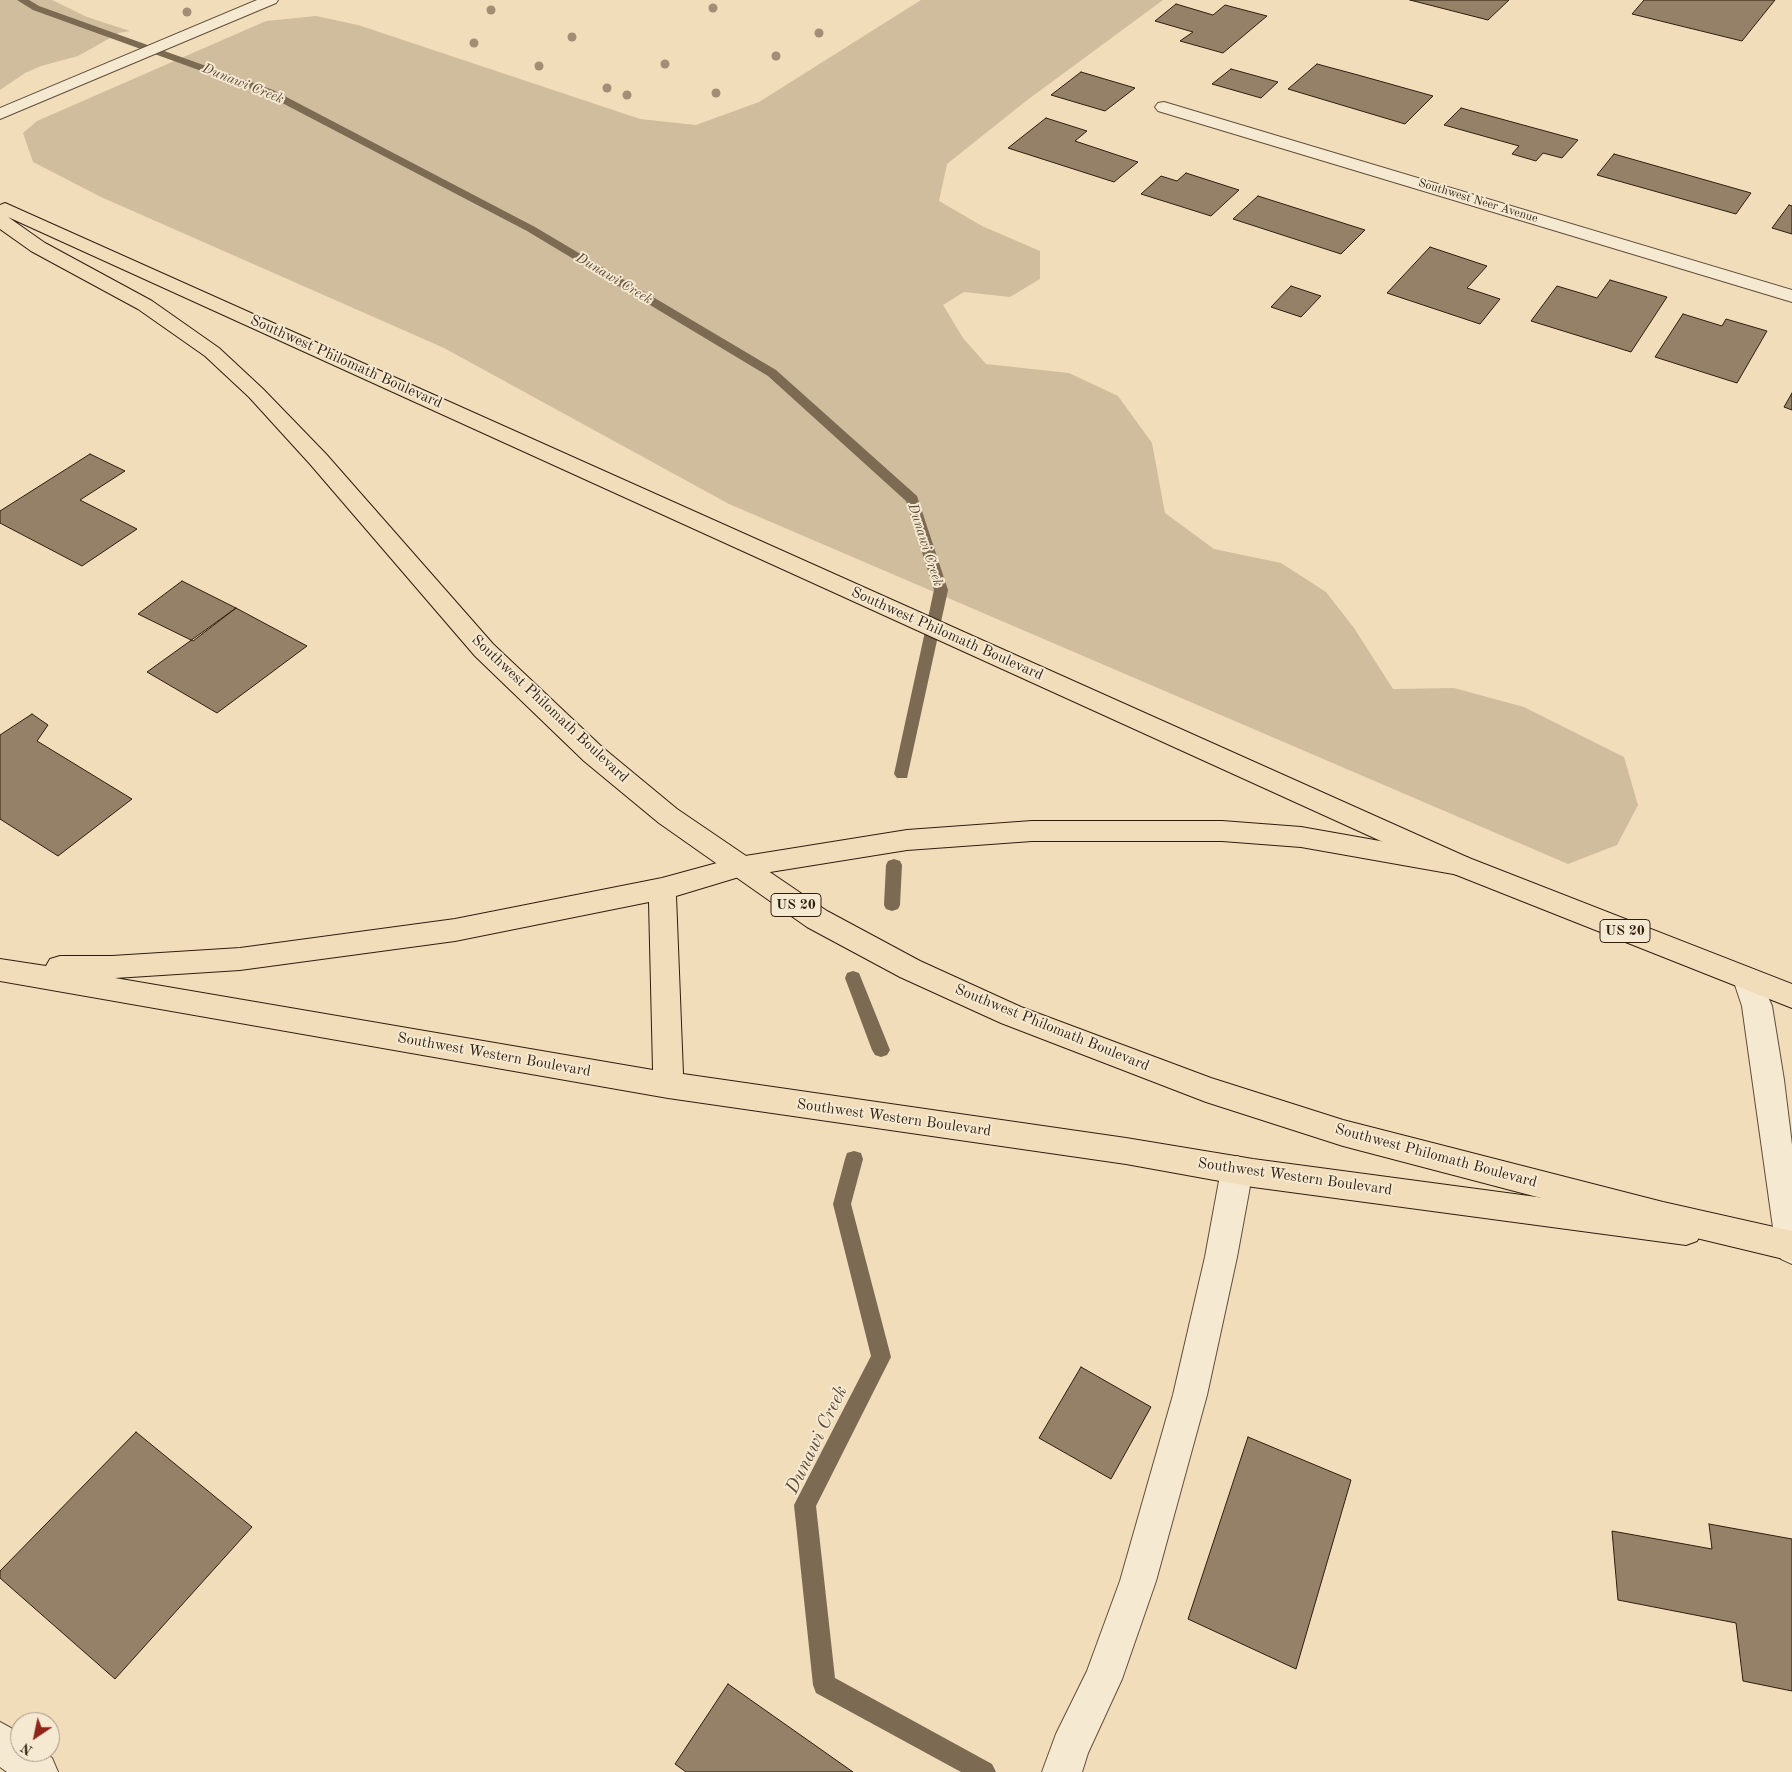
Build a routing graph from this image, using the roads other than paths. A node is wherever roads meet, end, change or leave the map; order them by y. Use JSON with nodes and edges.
{"nodes":[{"id":1,"x":270,"y":0,"type":"edge"},
{"id":2,"x":1164,"y":106,"type":"dead end"},
{"id":3,"x":0,"y":114,"type":"edge"},
{"id":4,"x":0,"y":206,"type":"edge"},
{"id":5,"x":0,"y":220,"type":"edge"},
{"id":6,"x":1792,"y":296,"type":"edge"},
{"id":7,"x":1459,"y":864,"type":"junction"},
{"id":8,"x":739,"y":867,"type":"junction"},
{"id":9,"x":662,"y":889,"type":"junction"},
{"id":10,"x":0,"y":969,"type":"edge"},
{"id":11,"x":1747,"y":979,"type":"junction"},
{"id":12,"x":1792,"y":996,"type":"edge"},
{"id":13,"x":668,"y":1085,"type":"junction"},
{"id":14,"x":1236,"y":1170,"type":"junction"},
{"id":15,"x":1792,"y":1247,"type":"edge"},
{"id":16,"x":0,"y":1742,"type":"edge"},
{"id":17,"x":1066,"y":1760,"type":"edge"},
{"id":18,"x":38,"y":1772,"type":"edge"}],
"edges":[{"from":1,"to":3,"type":"street"},
{"from":2,"to":6,"type":"street","name":"Southwest Neer Avenue"},
{"from":4,"to":7,"type":"main road","name":"Southwest Philomath Boulevard","number":"US 20"},
{"from":5,"to":8,"type":"main road","name":"Southwest Philomath Boulevard","number":"US 20"},
{"from":7,"to":8,"type":"main road","name":"Southwest Western Boulevard"},
{"from":7,"to":11,"type":"main road","name":"Southwest Philomath Boulevard","number":"US 20"},
{"from":8,"to":9,"type":"main road","name":"Southwest Western Boulevard"},
{"from":8,"to":15,"type":"main road","name":"Southwest Philomath Boulevard","number":"US 20"},
{"from":9,"to":10,"type":"main road","name":"Southwest Western Boulevard"},
{"from":9,"to":13,"type":"main road"},
{"from":10,"to":13,"type":"main road","name":"Southwest Western Boulevard"},
{"from":11,"to":12,"type":"main road","name":"Southwest Philomath Boulevard","number":"US 20"},
{"from":11,"to":15,"type":"street"},
{"from":13,"to":14,"type":"main road","name":"Southwest Western Boulevard"},
{"from":14,"to":15,"type":"main road","name":"Southwest Western Boulevard"},
{"from":14,"to":17,"type":"street"},
{"from":16,"to":18,"type":"street"}]}
